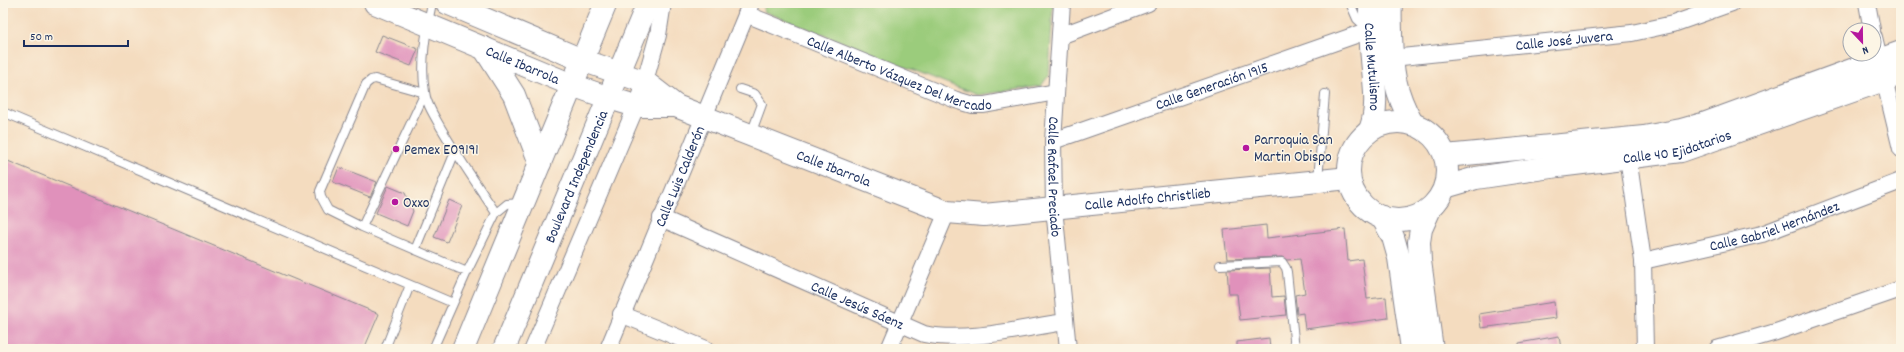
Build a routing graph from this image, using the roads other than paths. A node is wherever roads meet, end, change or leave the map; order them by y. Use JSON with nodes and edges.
{"nodes":[{"id":1,"x":432,"y":3,"type":"edge"},
{"id":2,"x":446,"y":3,"type":"edge"},
{"id":3,"x":606,"y":3,"type":"edge"},
{"id":4,"x":648,"y":3,"type":"edge"},
{"id":5,"x":663,"y":3,"type":"edge"},
{"id":6,"x":1062,"y":3,"type":"edge"},
{"id":7,"x":1148,"y":3,"type":"edge"},
{"id":8,"x":1350,"y":3,"type":"edge"},
{"id":9,"x":1370,"y":3,"type":"edge"},
{"id":10,"x":1391,"y":3,"type":"edge"},
{"id":11,"x":1732,"y":3,"type":"edge"},
{"id":12,"x":1866,"y":3,"type":"edge"},
{"id":13,"x":395,"y":8,"type":"edge"},
{"id":14,"x":749,"y":8,"type":"edge"},
{"id":15,"x":1870,"y":22,"type":"edge"},
{"id":16,"x":428,"y":25,"type":"junction"},
{"id":17,"x":1370,"y":30,"type":"junction"},
{"id":18,"x":1060,"y":36,"type":"junction"},
{"id":19,"x":484,"y":48,"type":"junction"},
{"id":20,"x":1901,"y":52,"type":"edge"},
{"id":21,"x":1882,"y":56,"type":"edge"},
{"id":22,"x":1392,"y":58,"type":"junction"},
{"id":23,"x":582,"y":60,"type":"junction"},
{"id":24,"x":1888,"y":71,"type":"edge"},
{"id":25,"x":620,"y":73,"type":"junction"},
{"id":26,"x":645,"y":82,"type":"junction"},
{"id":27,"x":572,"y":85,"type":"junction"},
{"id":28,"x":740,"y":89,"type":"dead end"},
{"id":29,"x":1056,"y":92,"type":"junction"},
{"id":30,"x":425,"y":93,"type":"junction"},
{"id":31,"x":1325,"y":94,"type":"dead end"},
{"id":32,"x":609,"y":98,"type":"junction"},
{"id":33,"x":636,"y":106,"type":"junction"},
{"id":34,"x":676,"y":106,"type":"junction"},
{"id":35,"x":3,"y":112,"type":"edge"},
{"id":36,"x":704,"y":117,"type":"junction"},
{"id":37,"x":1412,"y":123,"type":"junction"},
{"id":38,"x":1370,"y":130,"type":"junction"},
{"id":39,"x":751,"y":135,"type":"junction"},
{"id":40,"x":1054,"y":141,"type":"junction"},
{"id":41,"x":1556,"y":144,"type":"junction"},
{"id":42,"x":1901,"y":149,"type":"edge"},
{"id":43,"x":455,"y":152,"type":"junction"},
{"id":44,"x":1445,"y":156,"type":"junction"},
{"id":45,"x":1628,"y":157,"type":"junction"},
{"id":46,"x":540,"y":163,"type":"junction"},
{"id":47,"x":1558,"y":166,"type":"junction"},
{"id":48,"x":1349,"y":178,"type":"junction"},
{"id":49,"x":1318,"y":181,"type":"junction"},
{"id":50,"x":1901,"y":181,"type":"edge"},
{"id":51,"x":1445,"y":187,"type":"junction"},
{"id":52,"x":524,"y":203,"type":"junction"},
{"id":53,"x":1054,"y":208,"type":"junction"},
{"id":54,"x":1430,"y":209,"type":"junction"},
{"id":55,"x":947,"y":212,"type":"junction"},
{"id":56,"x":496,"y":213,"type":"junction"},
{"id":57,"x":1382,"y":217,"type":"junction"},
{"id":58,"x":661,"y":218,"type":"junction"},
{"id":59,"x":362,"y":227,"type":"junction"},
{"id":60,"x":415,"y":250,"type":"junction"},
{"id":61,"x":1643,"y":261,"type":"junction"},
{"id":62,"x":1220,"y":265,"type":"dead end"},
{"id":63,"x":467,"y":272,"type":"junction"},
{"id":64,"x":410,"y":285,"type":"junction"},
{"id":65,"x":1901,"y":289,"type":"edge"},
{"id":66,"x":453,"y":303,"type":"junction"},
{"id":67,"x":621,"y":314,"type":"junction"},
{"id":68,"x":1064,"y":322,"type":"junction"},
{"id":69,"x":900,"y":325,"type":"junction"},
{"id":70,"x":385,"y":349,"type":"edge"},
{"id":71,"x":433,"y":349,"type":"edge"},
{"id":72,"x":463,"y":349,"type":"edge"},
{"id":73,"x":504,"y":349,"type":"edge"},
{"id":74,"x":533,"y":349,"type":"edge"},
{"id":75,"x":608,"y":349,"type":"edge"},
{"id":76,"x":706,"y":349,"type":"edge"},
{"id":77,"x":890,"y":349,"type":"edge"},
{"id":78,"x":1068,"y":349,"type":"edge"},
{"id":79,"x":1295,"y":349,"type":"edge"},
{"id":80,"x":1412,"y":349,"type":"edge"},
{"id":81,"x":1432,"y":349,"type":"edge"},
{"id":82,"x":1645,"y":349,"type":"edge"},
{"id":83,"x":1717,"y":349,"type":"edge"}],
"edges":[{"from":1,"to":16,"type":"lane"},
{"from":2,"to":23,"type":"main road","name":"Calle Ibarrola"},
{"from":3,"to":23,"type":"main road"},
{"from":4,"to":25,"type":"main road","name":"Boulevard Independencia"},
{"from":5,"to":26,"type":"street"},
{"from":6,"to":18,"type":"street","name":"Calle Rafael Preciado"},
{"from":7,"to":18,"type":"street"},
{"from":8,"to":17,"type":"lane"},
{"from":9,"to":17,"type":"main road","name":"Calle Mutulismo"},
{"from":10,"to":22,"type":"main road","name":"Calle Mutulismo"},
{"from":11,"to":22,"type":"street","name":"Calle José Juvera"},
{"from":12,"to":15,"type":"street"},
{"from":13,"to":16,"type":"main road","name":"Calle Ibarrola"},
{"from":14,"to":29,"type":"street","name":"Calle Alberto Vázquez Del Mercado"},
{"from":14,"to":36,"type":"street","name":"Calle Luis Calderón"},
{"from":16,"to":19,"type":"main road","name":"Calle Ibarrola"},
{"from":16,"to":30,"type":"lane"},
{"from":17,"to":38,"type":"main road","name":"Calle Mutulismo"},
{"from":17,"to":40,"type":"street","name":"Calle Generación 1915"},
{"from":18,"to":29,"type":"street","name":"Calle Rafael Preciado"},
{"from":19,"to":27,"type":"main road","name":"Calle Ibarrola"},
{"from":19,"to":46,"type":"main road"},
{"from":20,"to":24,"type":"main road","name":"Calle 40 Ejidatarios"},
{"from":21,"to":24,"type":"street"},
{"from":22,"to":37,"type":"main road","name":"Calle Mutulismo"},
{"from":23,"to":25,"type":"main road","name":"Calle Ibarrola"},
{"from":23,"to":27,"type":"main road"},
{"from":24,"to":41,"type":"main road","name":"Calle 40 Ejidatarios"},
{"from":24,"to":42,"type":"street"},
{"from":24,"to":45,"type":"main road","name":"Calle 40 Ejidatarios"},
{"from":25,"to":26,"type":"main road","name":"Calle Ibarrola"},
{"from":25,"to":32,"type":"main road","name":"Boulevard Independencia"},
{"from":26,"to":33,"type":"street"},
{"from":26,"to":34,"type":"main road","name":"Calle Ibarrola"},
{"from":27,"to":32,"type":"main road","name":"Calle Ibarrola"},
{"from":27,"to":46,"type":"main road"},
{"from":28,"to":39,"type":"lane"},
{"from":29,"to":40,"type":"street","name":"Calle Rafael Preciado"},
{"from":30,"to":43,"type":"lane"},
{"from":30,"to":59,"type":"lane"},
{"from":30,"to":59,"type":"lane"},
{"from":31,"to":49,"type":"lane"},
{"from":32,"to":33,"type":"main road","name":"Calle Ibarrola"},
{"from":32,"to":73,"type":"main road","name":"Boulevard Independencia"},
{"from":33,"to":34,"type":"main road","name":"Calle Ibarrola"},
{"from":33,"to":74,"type":"street"},
{"from":34,"to":36,"type":"main road","name":"Calle Ibarrola"},
{"from":35,"to":64,"type":"lane"},
{"from":36,"to":39,"type":"main road","name":"Calle Ibarrola"},
{"from":36,"to":58,"type":"street","name":"Calle Luis Calderón"},
{"from":37,"to":38,"type":"main road"},
{"from":37,"to":44,"type":"main road"},
{"from":38,"to":48,"type":"main road"},
{"from":39,"to":55,"type":"main road","name":"Calle Ibarrola"},
{"from":40,"to":53,"type":"street","name":"Calle Rafael Preciado"},
{"from":41,"to":44,"type":"main road","name":"Calle 40 Ejidatarios"},
{"from":41,"to":47,"type":"main road"},
{"from":43,"to":56,"type":"lane"},
{"from":43,"to":60,"type":"lane"},
{"from":44,"to":51,"type":"main road"},
{"from":45,"to":47,"type":"main road","name":"Calle 40 Ejidatarios"},
{"from":45,"to":61,"type":"street"},
{"from":46,"to":52,"type":"main road"},
{"from":47,"to":51,"type":"main road","name":"Calle 40 Ejidatarios"},
{"from":48,"to":49,"type":"main road","name":"Calle Adolfo Christlieb"},
{"from":48,"to":57,"type":"main road"},
{"from":49,"to":53,"type":"main road","name":"Calle Adolfo Christlieb"},
{"from":50,"to":61,"type":"street","name":"Calle Gabriel Hernández"},
{"from":51,"to":54,"type":"main road"},
{"from":52,"to":56,"type":"lane"},
{"from":52,"to":72,"type":"main road"},
{"from":53,"to":55,"type":"main road","name":"Calle Adolfo Christlieb"},
{"from":53,"to":68,"type":"street","name":"Calle Rafael Preciado"},
{"from":54,"to":57,"type":"main road"},
{"from":54,"to":81,"type":"main road"},
{"from":55,"to":69,"type":"street"},
{"from":56,"to":63,"type":"lane"},
{"from":57,"to":80,"type":"main road"},
{"from":58,"to":67,"type":"street","name":"Calle Luis Calderón"},
{"from":58,"to":69,"type":"street","name":"Calle Jesús Sáenz"},
{"from":59,"to":60,"type":"lane"},
{"from":60,"to":63,"type":"lane"},
{"from":61,"to":82,"type":"street"},
{"from":62,"to":79,"type":"lane"},
{"from":63,"to":66,"type":"lane"},
{"from":64,"to":66,"type":"lane"},
{"from":64,"to":70,"type":"lane"},
{"from":65,"to":83,"type":"street"},
{"from":66,"to":71,"type":"lane"},
{"from":67,"to":75,"type":"street","name":"Calle Luis Calderón"},
{"from":67,"to":76,"type":"street"},
{"from":68,"to":69,"type":"street","name":"Calle Jesús Sáenz"},
{"from":68,"to":78,"type":"street","name":"Calle Rafael Preciado"},
{"from":69,"to":77,"type":"street"}]}
